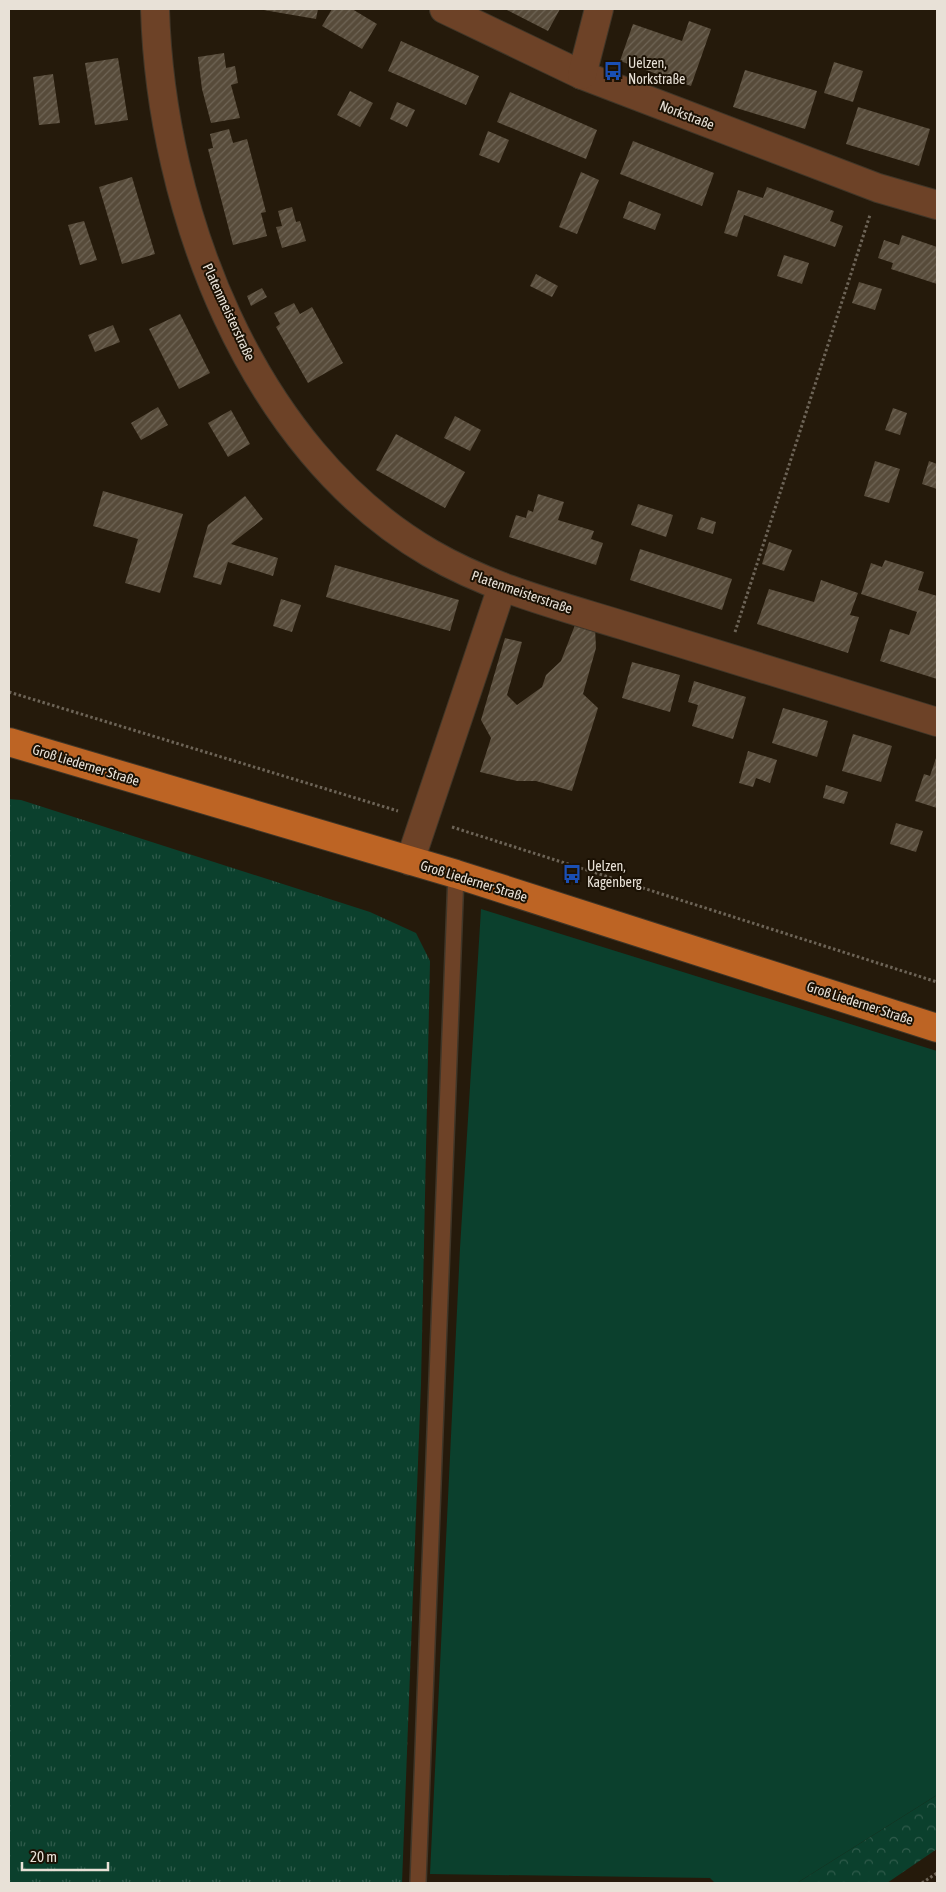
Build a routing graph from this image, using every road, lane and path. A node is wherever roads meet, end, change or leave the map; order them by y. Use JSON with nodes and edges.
{"nodes":[{"id":1,"x":155,"y":9,"type":"edge"},
{"id":2,"x":444,"y":9,"type":"edge"},
{"id":3,"x":599,"y":9,"type":"edge"},
{"id":4,"x":582,"y":75,"type":"junction"},
{"id":5,"x":878,"y":188,"type":"junction"},
{"id":6,"x":937,"y":205,"type":"edge"},
{"id":7,"x":502,"y":587,"type":"junction"},
{"id":8,"x":727,"y":658,"type":"junction"},
{"id":9,"x":9,"y":692,"type":"edge"},
{"id":10,"x":937,"y":722,"type":"edge"},
{"id":11,"x":9,"y":742,"type":"edge"},
{"id":12,"x":425,"y":819,"type":"junction"},
{"id":13,"x":410,"y":861,"type":"junction"},
{"id":14,"x":456,"y":874,"type":"junction"},
{"id":15,"x":937,"y":982,"type":"edge"},
{"id":16,"x":937,"y":1028,"type":"edge"},
{"id":17,"x":937,"y":1873,"type":"edge"},
{"id":18,"x":418,"y":1883,"type":"edge"},
{"id":19,"x":922,"y":1883,"type":"edge"}],
"edges":[{"from":1,"to":7,"type":"street","name":"Platenmeisterstraße"},
{"from":2,"to":4,"type":"street","name":"Norkstraße"},
{"from":3,"to":4,"type":"street"},
{"from":4,"to":5,"type":"street","name":"Norkstraße"},
{"from":5,"to":6,"type":"street","name":"Norkstraße"},
{"from":5,"to":8,"type":"path"},
{"from":7,"to":8,"type":"street","name":"Platenmeisterstraße"},
{"from":7,"to":12,"type":"street"},
{"from":8,"to":10,"type":"street","name":"Platenmeisterstraße"},
{"from":9,"to":12,"type":"path"},
{"from":11,"to":13,"type":"main road","name":"Groß Liederner Straße"},
{"from":12,"to":13,"type":"street"},
{"from":12,"to":15,"type":"path"},
{"from":13,"to":14,"type":"main road","name":"Groß Liederner Straße"},
{"from":14,"to":16,"type":"main road","name":"Groß Liederner Straße"},
{"from":14,"to":18,"type":"lane"},
{"from":17,"to":19,"type":"path"}]}
